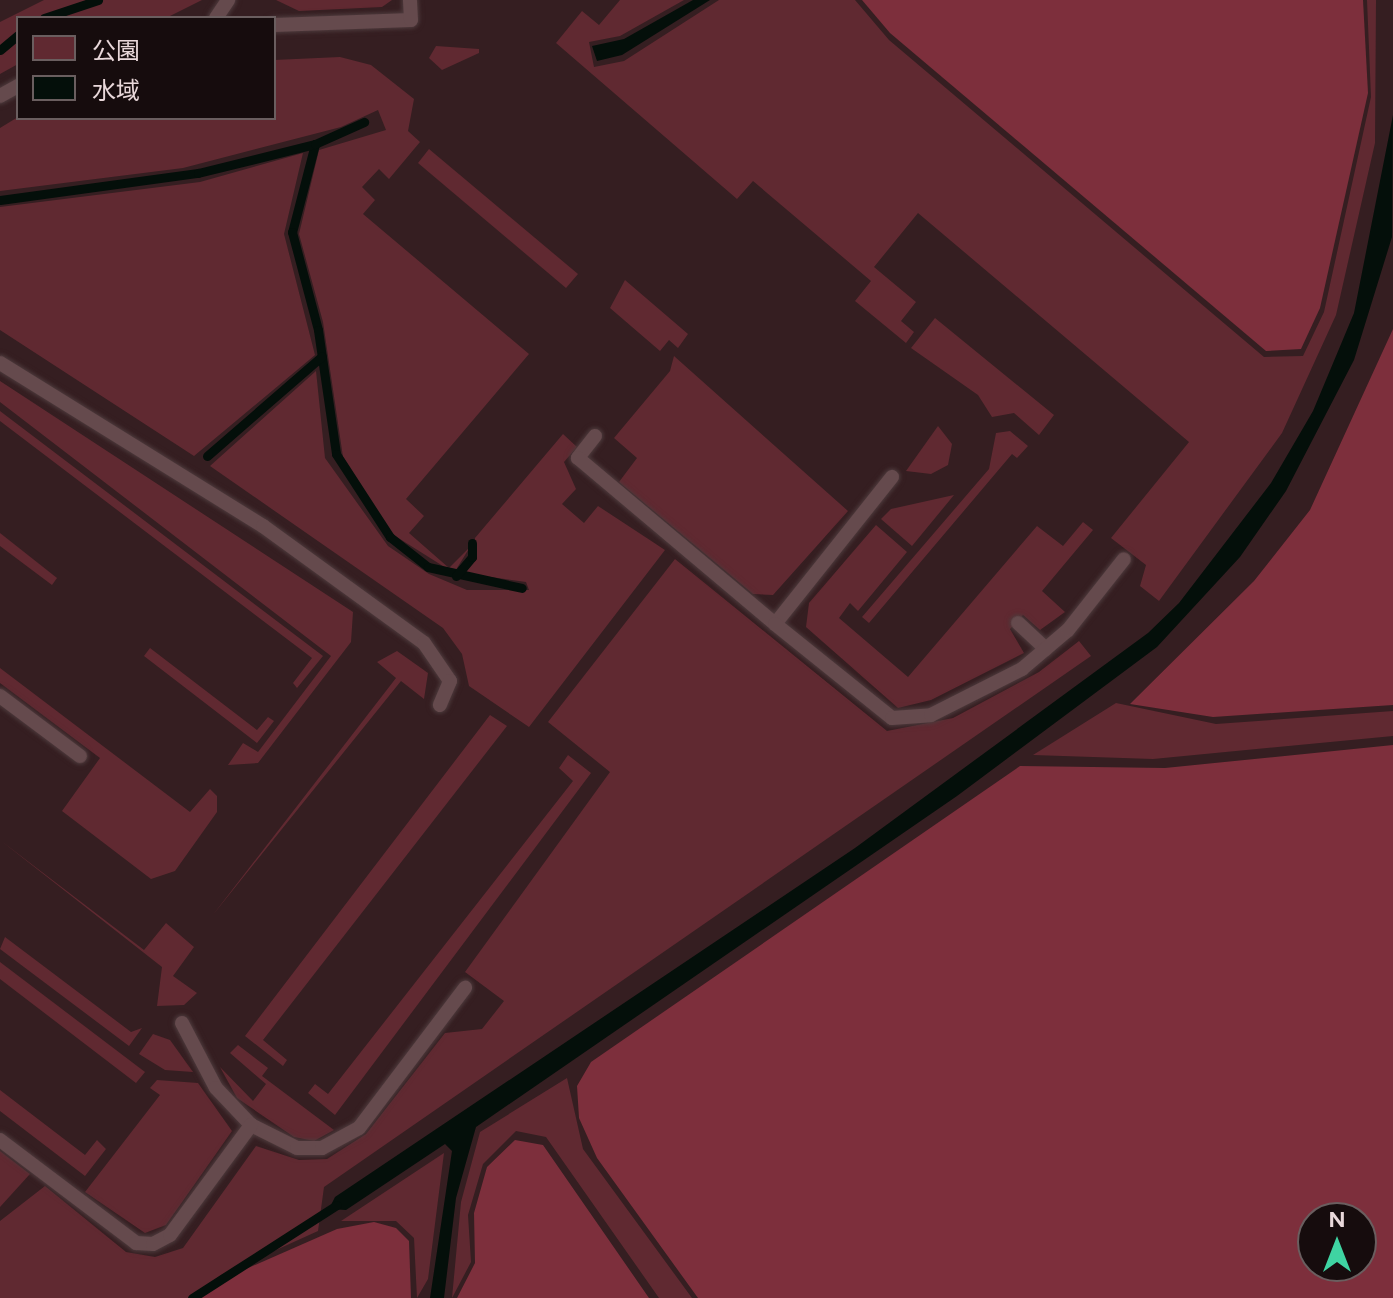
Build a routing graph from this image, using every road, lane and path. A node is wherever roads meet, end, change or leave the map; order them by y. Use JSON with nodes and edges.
{"nodes":[{"id":1,"x":410,"y":0,"type":"edge"},
{"id":2,"x":276,"y":25,"type":"edge"},
{"id":3,"x":0,"y":363,"type":"edge"},
{"id":4,"x":595,"y":436,"type":"dead end"},
{"id":5,"x":892,"y":477,"type":"dead end"},
{"id":6,"x":1124,"y":559,"type":"dead end"},
{"id":7,"x":1018,"y":623,"type":"dead end"},
{"id":8,"x":775,"y":624,"type":"junction"},
{"id":9,"x":1046,"y":649,"type":"junction"},
{"id":10,"x":0,"y":696,"type":"edge"},
{"id":11,"x":440,"y":705,"type":"dead end"},
{"id":12,"x":80,"y":756,"type":"dead end"},
{"id":13,"x":465,"y":988,"type":"dead end"},
{"id":14,"x":182,"y":1023,"type":"dead end"},
{"id":15,"x":251,"y":1125,"type":"junction"},
{"id":16,"x":0,"y":1140,"type":"edge"}],
"edges":[{"from":1,"to":2,"type":"lane"},
{"from":3,"to":11,"type":"lane"},
{"from":4,"to":8,"type":"lane"},
{"from":5,"to":8,"type":"lane"},
{"from":6,"to":9,"type":"lane"},
{"from":7,"to":9,"type":"lane"},
{"from":8,"to":9,"type":"lane"},
{"from":10,"to":12,"type":"lane"},
{"from":13,"to":15,"type":"lane"},
{"from":14,"to":15,"type":"lane"},
{"from":15,"to":16,"type":"lane"}]}
